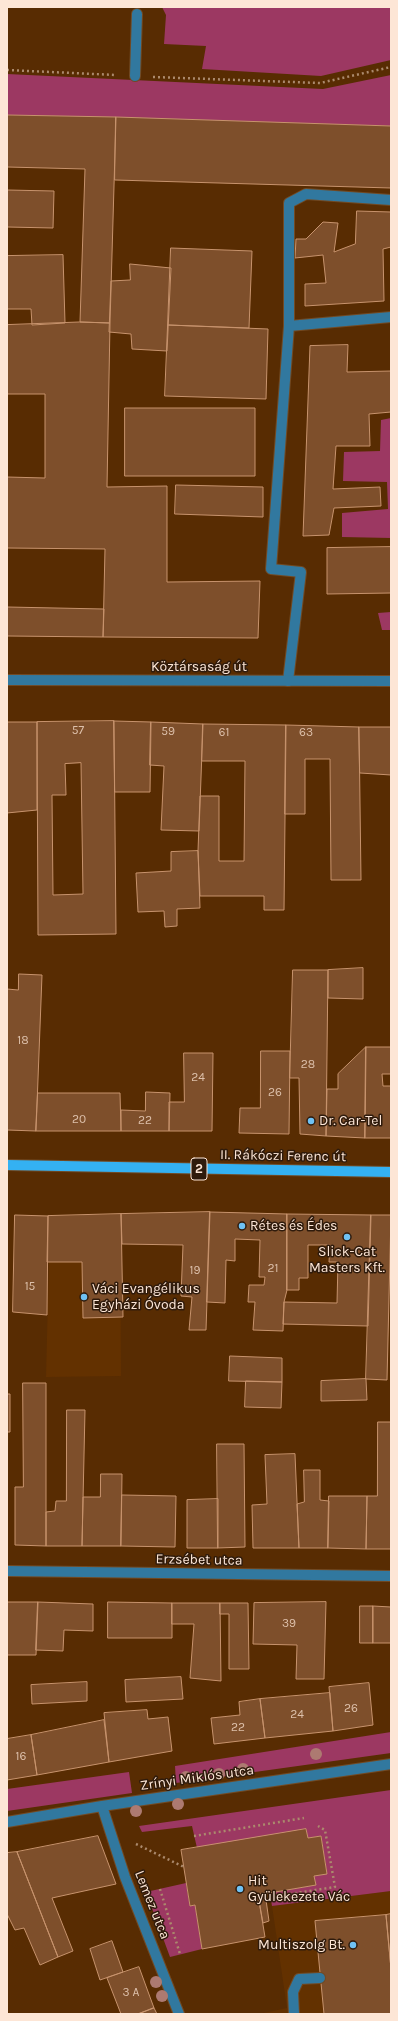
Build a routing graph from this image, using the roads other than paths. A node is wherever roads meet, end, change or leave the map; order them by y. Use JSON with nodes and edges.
{"nodes":[{"id":1,"x":138,"y":14,"type":"dead end"},
{"id":2,"x":135,"y":76,"type":"road end"},
{"id":3,"x":391,"y":200,"type":"edge"},
{"id":4,"x":391,"y":317,"type":"edge"},
{"id":5,"x":289,"y":326,"type":"junction"},
{"id":6,"x":7,"y":680,"type":"edge"},
{"id":7,"x":288,"y":681,"type":"junction"},
{"id":8,"x":391,"y":681,"type":"edge"},
{"id":9,"x":7,"y":1165,"type":"edge"},
{"id":10,"x":391,"y":1172,"type":"edge"},
{"id":11,"x":7,"y":1571,"type":"edge"},
{"id":12,"x":391,"y":1576,"type":"edge"},
{"id":13,"x":391,"y":1764,"type":"edge"},
{"id":14,"x":102,"y":1806,"type":"junction"},
{"id":15,"x":7,"y":1822,"type":"edge"},
{"id":16,"x":320,"y":1978,"type":"dead end"},
{"id":17,"x":179,"y":2014,"type":"edge"},
{"id":18,"x":294,"y":2014,"type":"edge"}],
"edges":[{"from":1,"to":2,"type":"street"},
{"from":3,"to":5,"type":"street"},
{"from":4,"to":5,"type":"street"},
{"from":5,"to":7,"type":"street"},
{"from":6,"to":7,"type":"street","name":"Köztársaság út"},
{"from":7,"to":8,"type":"street","name":"Köztársaság út"},
{"from":9,"to":10,"type":"main road","name":"II. Rákóczi Ferenc út","number":"2"},
{"from":11,"to":12,"type":"street","name":"Erzsébet utca"},
{"from":13,"to":14,"type":"street","name":"Zrínyi Miklós utca"},
{"from":14,"to":15,"type":"street","name":"Zrínyi Miklós utca"},
{"from":14,"to":17,"type":"street","name":"Lemez utca"},
{"from":16,"to":18,"type":"street"}]}
